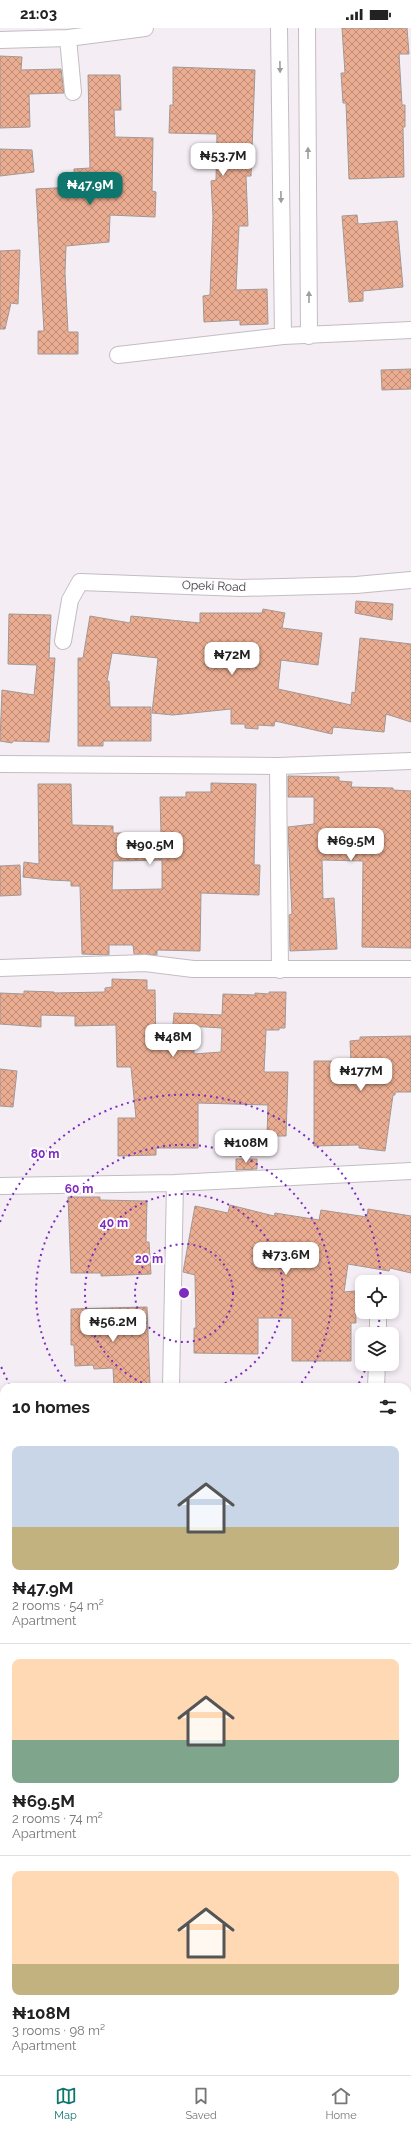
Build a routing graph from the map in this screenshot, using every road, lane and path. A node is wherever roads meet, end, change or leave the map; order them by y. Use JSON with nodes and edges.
{"nodes":[{"id":1,"x":145,"y":28,"type":"edge"},
{"id":2,"x":279,"y":28,"type":"edge"},
{"id":3,"x":307,"y":28,"type":"edge"},
{"id":4,"x":68,"y":38,"type":"junction"},
{"id":5,"x":0,"y":40,"type":"edge"},
{"id":6,"x":73,"y":92,"type":"dead end"},
{"id":7,"x":411,"y":330,"type":"edge"},
{"id":8,"x":283,"y":336,"type":"junction"},
{"id":9,"x":309,"y":336,"type":"junction"},
{"id":10,"x":118,"y":355,"type":"dead end"},
{"id":11,"x":411,"y":580,"type":"edge"},
{"id":12,"x":63,"y":641,"type":"dead end"},
{"id":13,"x":411,"y":761,"type":"edge"},
{"id":14,"x":0,"y":764,"type":"edge"},
{"id":15,"x":278,"y":766,"type":"junction"},
{"id":16,"x":0,"y":968,"type":"edge"},
{"id":17,"x":411,"y":969,"type":"edge"},
{"id":18,"x":280,"y":970,"type":"junction"},
{"id":19,"x":411,"y":1171,"type":"edge"},
{"id":20,"x":176,"y":1183,"type":"junction"},
{"id":21,"x":0,"y":1186,"type":"edge"},
{"id":22,"x":377,"y":1371,"type":"edge"},
{"id":23,"x":171,"y":1383,"type":"edge"},
{"id":24,"x":376,"y":1383,"type":"edge"}],
"edges":[{"from":1,"to":4,"type":"street"},
{"from":2,"to":8,"type":"street","one_way":true},
{"from":9,"to":3,"type":"street","one_way":true},
{"from":4,"to":5,"type":"street"},
{"from":4,"to":6,"type":"street"},
{"from":7,"to":9,"type":"street"},
{"from":8,"to":9,"type":"street"},
{"from":8,"to":10,"type":"street"},
{"from":11,"to":12,"type":"street","name":"Opeki Road"},
{"from":13,"to":15,"type":"street"},
{"from":14,"to":15,"type":"street"},
{"from":15,"to":18,"type":"street"},
{"from":16,"to":18,"type":"street"},
{"from":17,"to":18,"type":"street"},
{"from":19,"to":20,"type":"street"},
{"from":20,"to":21,"type":"street"},
{"from":20,"to":23,"type":"street"},
{"from":22,"to":24,"type":"street"}]}
